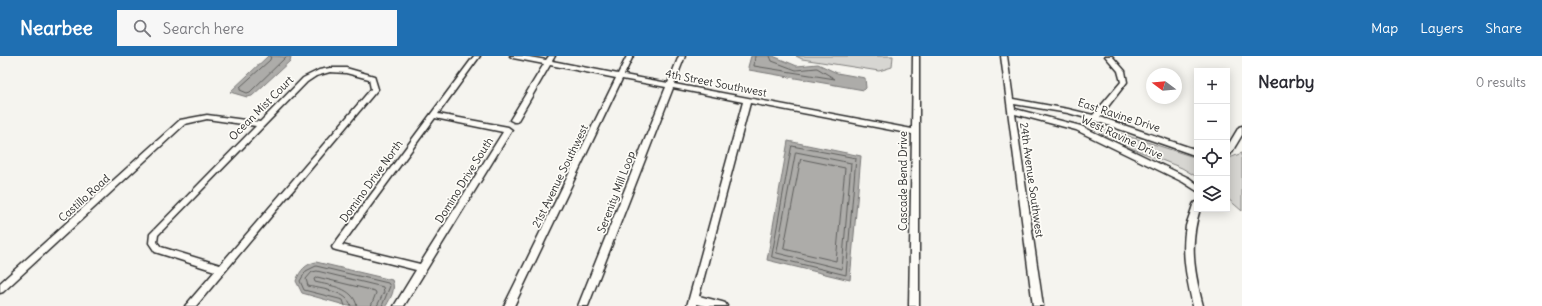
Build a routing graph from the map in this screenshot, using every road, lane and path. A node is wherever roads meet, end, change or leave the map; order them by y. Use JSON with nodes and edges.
{"nodes":[{"id":1,"x":477,"y":56,"type":"edge"},
{"id":2,"x":513,"y":56,"type":"edge"},
{"id":3,"x":630,"y":56,"type":"edge"},
{"id":4,"x":682,"y":56,"type":"edge"},
{"id":5,"x":916,"y":56,"type":"edge"},
{"id":6,"x":1004,"y":56,"type":"edge"},
{"id":7,"x":1108,"y":56,"type":"edge"},
{"id":8,"x":550,"y":59,"type":"edge"},
{"id":9,"x":621,"y":77,"type":"junction"},
{"id":10,"x":670,"y":86,"type":"junction"},
{"id":11,"x":747,"y":100,"type":"junction"},
{"id":12,"x":1010,"y":101,"type":"junction"},
{"id":13,"x":1011,"y":110,"type":"junction"},
{"id":14,"x":433,"y":115,"type":"junction"},
{"id":15,"x":1095,"y":118,"type":"junction"},
{"id":16,"x":514,"y":120,"type":"dead end"},
{"id":17,"x":260,"y":124,"type":"junction"},
{"id":18,"x":1242,"y":129,"type":"edge"},
{"id":19,"x":915,"y":132,"type":"junction"},
{"id":20,"x":1230,"y":148,"type":"edge"},
{"id":21,"x":1194,"y":152,"type":"edge"},
{"id":22,"x":1194,"y":186,"type":"edge"},
{"id":23,"x":1195,"y":212,"type":"edge"},
{"id":24,"x":422,"y":268,"type":"junction"},
{"id":25,"x":222,"y":269,"type":"junction"},
{"id":26,"x":0,"y":289,"type":"edge"},
{"id":27,"x":693,"y":303,"type":"edge"},
{"id":28,"x":190,"y":306,"type":"edge"},
{"id":29,"x":399,"y":306,"type":"edge"},
{"id":30,"x":509,"y":306,"type":"edge"},
{"id":31,"x":583,"y":306,"type":"edge"},
{"id":32,"x":722,"y":306,"type":"edge"},
{"id":33,"x":914,"y":306,"type":"edge"},
{"id":34,"x":1038,"y":306,"type":"edge"},
{"id":35,"x":1198,"y":306,"type":"edge"}],
"edges":[{"from":1,"to":14,"type":"street","name":"Domino Drive North"},
{"from":2,"to":8,"type":"street","name":"4th Street Southwest"},
{"from":3,"to":9,"type":"street","name":"21st Avenue Southwest"},
{"from":4,"to":10,"type":"street"},
{"from":5,"to":19,"type":"street","name":"Cascade Bend Drive"},
{"from":6,"to":12,"type":"street","name":"24th Avenue Southwest"},
{"from":7,"to":15,"type":"street"},
{"from":8,"to":9,"type":"street","name":"4th Street Southwest"},
{"from":8,"to":16,"type":"street"},
{"from":9,"to":10,"type":"street","name":"4th Street Southwest"},
{"from":9,"to":30,"type":"street","name":"21st Avenue Southwest"},
{"from":10,"to":11,"type":"street","name":"4th Street Southwest"},
{"from":10,"to":31,"type":"street","name":"Serenity Mill Loop"},
{"from":11,"to":19,"type":"street","name":"4th Street Southwest"},
{"from":11,"to":27,"type":"street"},
{"from":12,"to":13,"type":"street","name":"24th Avenue Southwest"},
{"from":12,"to":15,"type":"street","name":"East Ravine Drive"},
{"from":13,"to":22,"type":"street","name":"West Ravine Drive"},
{"from":13,"to":34,"type":"street","name":"24th Avenue Southwest"},
{"from":14,"to":24,"type":"street","name":"Domino Drive South"},
{"from":14,"to":24,"type":"street","name":"Domino Drive North"},
{"from":15,"to":21,"type":"street","name":"East Ravine Drive"},
{"from":17,"to":25,"type":"street","name":"Ocean Mist Court"},
{"from":17,"to":25,"type":"street","name":"Ocean Mist Court"},
{"from":17,"to":26,"type":"street","name":"Castillo Road"},
{"from":18,"to":20,"type":"street"},
{"from":19,"to":33,"type":"street","name":"Cascade Bend Drive"},
{"from":23,"to":35,"type":"street"},
{"from":24,"to":29,"type":"street","name":"Domino Drive South"},
{"from":25,"to":28,"type":"street","name":"Ocean Mist Court"},
{"from":27,"to":32,"type":"street"}]}
